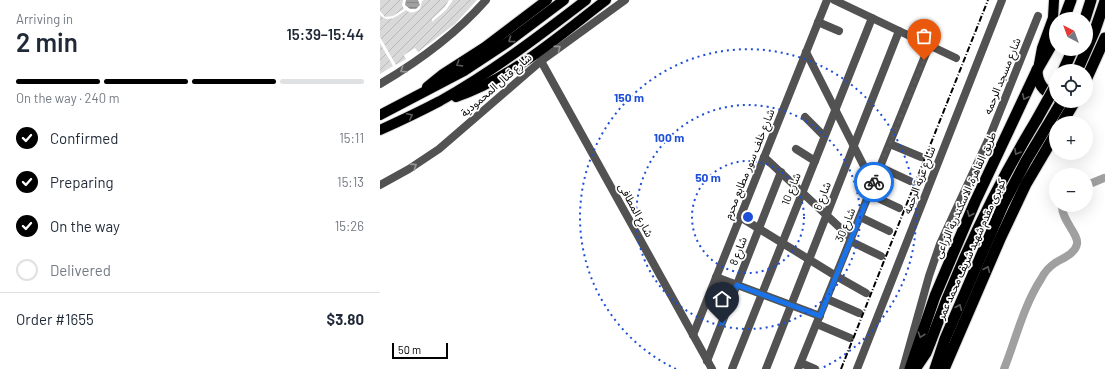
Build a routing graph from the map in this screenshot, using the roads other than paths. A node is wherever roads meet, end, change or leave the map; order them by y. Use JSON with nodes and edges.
{"nodes":[{"id":1,"x":486,"y":0,"type":"edge"},
{"id":2,"x":547,"y":0,"type":"edge"},
{"id":3,"x":564,"y":0,"type":"edge"},
{"id":4,"x":586,"y":0,"type":"edge"},
{"id":5,"x":606,"y":0,"type":"edge"},
{"id":6,"x":625,"y":0,"type":"edge"},
{"id":7,"x":1002,"y":0,"type":"edge"},
{"id":8,"x":1054,"y":0,"type":"edge"},
{"id":9,"x":1071,"y":0,"type":"edge"},
{"id":10,"x":1091,"y":0,"type":"edge"},
{"id":11,"x":829,"y":1,"type":"edge"},
{"id":12,"x":1105,"y":2,"type":"edge"},
{"id":13,"x":1067,"y":12,"type":"edge"},
{"id":14,"x":1087,"y":12,"type":"edge"},
{"id":15,"x":1038,"y":16,"type":"dead end"},
{"id":16,"x":872,"y":18,"type":"junction"},
{"id":17,"x":818,"y":22,"type":"junction"},
{"id":18,"x":839,"y":31,"type":"dead end"},
{"id":19,"x":899,"y":31,"type":"junction"},
{"id":20,"x":1105,"y":38,"type":"edge"},
{"id":21,"x":930,"y":46,"type":"junction"},
{"id":22,"x":1049,"y":49,"type":"edge"},
{"id":23,"x":806,"y":52,"type":"junction"},
{"id":24,"x":956,"y":58,"type":"dead end"},
{"id":25,"x":541,"y":61,"type":"junction"},
{"id":26,"x":1080,"y":64,"type":"edge"},
{"id":27,"x":1093,"y":65,"type":"edge"},
{"id":28,"x":1037,"y":70,"type":"junction"},
{"id":29,"x":380,"y":84,"type":"edge"},
{"id":30,"x":1049,"y":94,"type":"edge"},
{"id":31,"x":415,"y":98,"type":"junction"},
{"id":32,"x":1049,"y":98,"type":"edge"},
{"id":33,"x":440,"y":101,"type":"junction"},
{"id":34,"x":1069,"y":108,"type":"edge"},
{"id":35,"x":835,"y":109,"type":"junction"},
{"id":36,"x":380,"y":116,"type":"edge"},
{"id":37,"x":1062,"y":116,"type":"edge"},
{"id":38,"x":804,"y":117,"type":"dead end"},
{"id":39,"x":380,"y":130,"type":"edge"},
{"id":40,"x":1049,"y":131,"type":"edge"},
{"id":41,"x":824,"y":136,"type":"junction"},
{"id":42,"x":890,"y":144,"type":"junction"},
{"id":43,"x":854,"y":146,"type":"junction"},
{"id":44,"x":1049,"y":146,"type":"edge"},
{"id":45,"x":796,"y":149,"type":"dead end"},
{"id":46,"x":764,"y":157,"type":"junction"},
{"id":47,"x":921,"y":157,"type":"dead end"},
{"id":48,"x":814,"y":161,"type":"junction"},
{"id":49,"x":880,"y":167,"type":"junction"},
{"id":50,"x":781,"y":172,"type":"junction"},
{"id":51,"x":910,"y":181,"type":"dead end"},
{"id":52,"x":873,"y":184,"type":"junction"},
{"id":53,"x":380,"y":185,"type":"edge"},
{"id":54,"x":802,"y":192,"type":"junction"},
{"id":55,"x":869,"y":194,"type":"junction"},
{"id":56,"x":899,"y":208,"type":"dead end"},
{"id":57,"x":827,"y":215,"type":"junction"},
{"id":58,"x":740,"y":217,"type":"junction"},
{"id":59,"x":860,"y":217,"type":"junction"},
{"id":60,"x":759,"y":229,"type":"junction"},
{"id":61,"x":889,"y":231,"type":"dead end"},
{"id":62,"x":851,"y":240,"type":"junction"},
{"id":63,"x":782,"y":243,"type":"junction"},
{"id":64,"x":881,"y":256,"type":"dead end"},
{"id":65,"x":809,"y":260,"type":"junction"},
{"id":66,"x":836,"y":276,"type":"junction"},
{"id":67,"x":716,"y":277,"type":"junction"},
{"id":68,"x":737,"y":285,"type":"junction"},
{"id":69,"x":866,"y":293,"type":"dead end"},
{"id":70,"x":762,"y":294,"type":"junction"},
{"id":71,"x":827,"y":299,"type":"junction"},
{"id":72,"x":791,"y":305,"type":"junction"},
{"id":73,"x":859,"y":313,"type":"dead end"},
{"id":74,"x":818,"y":320,"type":"junction"},
{"id":75,"x":693,"y":335,"type":"junction"},
{"id":76,"x":850,"y":338,"type":"dead end"},
{"id":77,"x":707,"y":361,"type":"junction"},
{"id":78,"x":800,"y":366,"type":"edge"},
{"id":79,"x":712,"y":369,"type":"edge"},
{"id":80,"x":732,"y":369,"type":"edge"},
{"id":81,"x":766,"y":369,"type":"edge"},
{"id":82,"x":815,"y":369,"type":"edge"},
{"id":83,"x":857,"y":369,"type":"edge"},
{"id":84,"x":903,"y":369,"type":"edge"},
{"id":85,"x":910,"y":369,"type":"edge"},
{"id":86,"x":915,"y":369,"type":"edge"},
{"id":87,"x":935,"y":369,"type":"edge"},
{"id":88,"x":944,"y":369,"type":"edge"}],
"edges":[{"from":1,"to":29,"type":"street","one_way":true},
{"from":2,"to":31,"type":"main road","one_way":true},
{"from":3,"to":31,"type":"main road","one_way":true},
{"from":4,"to":33,"type":"main road"},
{"from":5,"to":33,"type":"main road"},
{"from":25,"to":6,"type":"street","name":"شارع قنال المحمودية","one_way":true},
{"from":7,"to":83,"type":"street","name":"شارع عزبة الرحمه"},
{"from":8,"to":28,"type":"main road"},
{"from":9,"to":13,"type":"highway"},
{"from":10,"to":14,"type":"highway"},
{"from":11,"to":16,"type":"street"},
{"from":11,"to":17,"type":"street","name":"شارع خلف سور مطابع محرم"},
{"from":12,"to":26,"type":"highway"},
{"from":15,"to":84,"type":"street","name":"شارع مسجد الرحمه"},
{"from":16,"to":19,"type":"street"},
{"from":16,"to":35,"type":"street","name":"شارع 10"},
{"from":17,"to":18,"type":"street"},
{"from":17,"to":23,"type":"street","name":"شارع خلف سور مطابع محرم"},
{"from":19,"to":21,"type":"street"},
{"from":19,"to":43,"type":"street","name":"شارع 6"},
{"from":20,"to":27,"type":"highway"},
{"from":21,"to":24,"type":"street"},
{"from":21,"to":42,"type":"street","name":"شارع 30"},
{"from":22,"to":28,"type":"highway","name":"طريق القاهرة, الاسكندرية الزراعى"},
{"from":23,"to":35,"type":"street"},
{"from":23,"to":46,"type":"street","name":"شارع خلف سور مطابع محرم"},
{"from":53,"to":25,"type":"street","name":"شارع قنال المحمودية","one_way":true},
{"from":25,"to":75,"type":"street","name":"شارع المطافى"},
{"from":28,"to":30,"type":"highway"},
{"from":28,"to":85,"type":"highway","name":"طريق القاهرة, الاسكندرية الزراعى","one_way":true},
{"from":31,"to":36,"type":"main road"},
{"from":32,"to":86,"type":"highway","name":"كوبرى مقدم شهيد شريف محمد عمر","one_way":true,"bridge":true},
{"from":39,"to":33,"type":"main road","one_way":true},
{"from":34,"to":37,"type":"highway"},
{"from":35,"to":41,"type":"street","name":"شارع 10"},
{"from":35,"to":43,"type":"street"},
{"from":38,"to":41,"type":"street"},
{"from":87,"to":40,"type":"highway","name":"كوبرى مقدم شهيد شريف محمد عمر","one_way":true},
{"from":41,"to":48,"type":"street","name":"شارع 10"},
{"from":42,"to":47,"type":"street"},
{"from":42,"to":49,"type":"street","name":"شارع 30"},
{"from":43,"to":52,"type":"street"},
{"from":43,"to":57,"type":"street","name":"شارع 6"},
{"from":88,"to":44,"type":"highway","one_way":true},
{"from":45,"to":48,"type":"street"},
{"from":46,"to":50,"type":"street"},
{"from":46,"to":58,"type":"street","name":"شارع خلف سور مطابع محرم"},
{"from":48,"to":54,"type":"street","name":"شارع 10"},
{"from":49,"to":51,"type":"street"},
{"from":49,"to":52,"type":"street","name":"شارع 30"},
{"from":50,"to":54,"type":"street"},
{"from":50,"to":60,"type":"street","name":"شارع 8"},
{"from":52,"to":55,"type":"street","name":"شارع 30"},
{"from":54,"to":57,"type":"street"},
{"from":54,"to":63,"type":"street","name":"شارع 10"},
{"from":55,"to":56,"type":"street"},
{"from":55,"to":59,"type":"street","name":"شارع 30"},
{"from":57,"to":62,"type":"street"},
{"from":57,"to":65,"type":"street","name":"شارع 6"},
{"from":58,"to":60,"type":"street"},
{"from":58,"to":67,"type":"street","name":"شارع خلف سور مطابع محرم"},
{"from":59,"to":61,"type":"street"},
{"from":59,"to":62,"type":"street","name":"شارع 30"},
{"from":60,"to":63,"type":"street"},
{"from":60,"to":68,"type":"street","name":"شارع 8"},
{"from":62,"to":64,"type":"street"},
{"from":62,"to":66,"type":"street","name":"شارع 30"},
{"from":63,"to":65,"type":"street"},
{"from":63,"to":70,"type":"street","name":"شارع 10"},
{"from":65,"to":66,"type":"street"},
{"from":65,"to":72,"type":"street","name":"شارع 6"},
{"from":66,"to":69,"type":"street"},
{"from":66,"to":71,"type":"street","name":"شارع 30"},
{"from":67,"to":68,"type":"street"},
{"from":67,"to":75,"type":"street","name":"شارع خلف سور مطابع محرم"},
{"from":68,"to":70,"type":"street"},
{"from":68,"to":77,"type":"street","name":"شارع 8"},
{"from":70,"to":72,"type":"street"},
{"from":70,"to":80,"type":"street","name":"شارع 10"},
{"from":71,"to":73,"type":"street"},
{"from":71,"to":74,"type":"street","name":"شارع 30"},
{"from":72,"to":74,"type":"street"},
{"from":72,"to":81,"type":"street","name":"شارع 6"},
{"from":74,"to":76,"type":"street"},
{"from":74,"to":78,"type":"street","name":"شارع 30"},
{"from":75,"to":77,"type":"street","name":"شارع المطافى"},
{"from":77,"to":79,"type":"street","name":"شارع المطافى"},
{"from":78,"to":82,"type":"street"}]}
